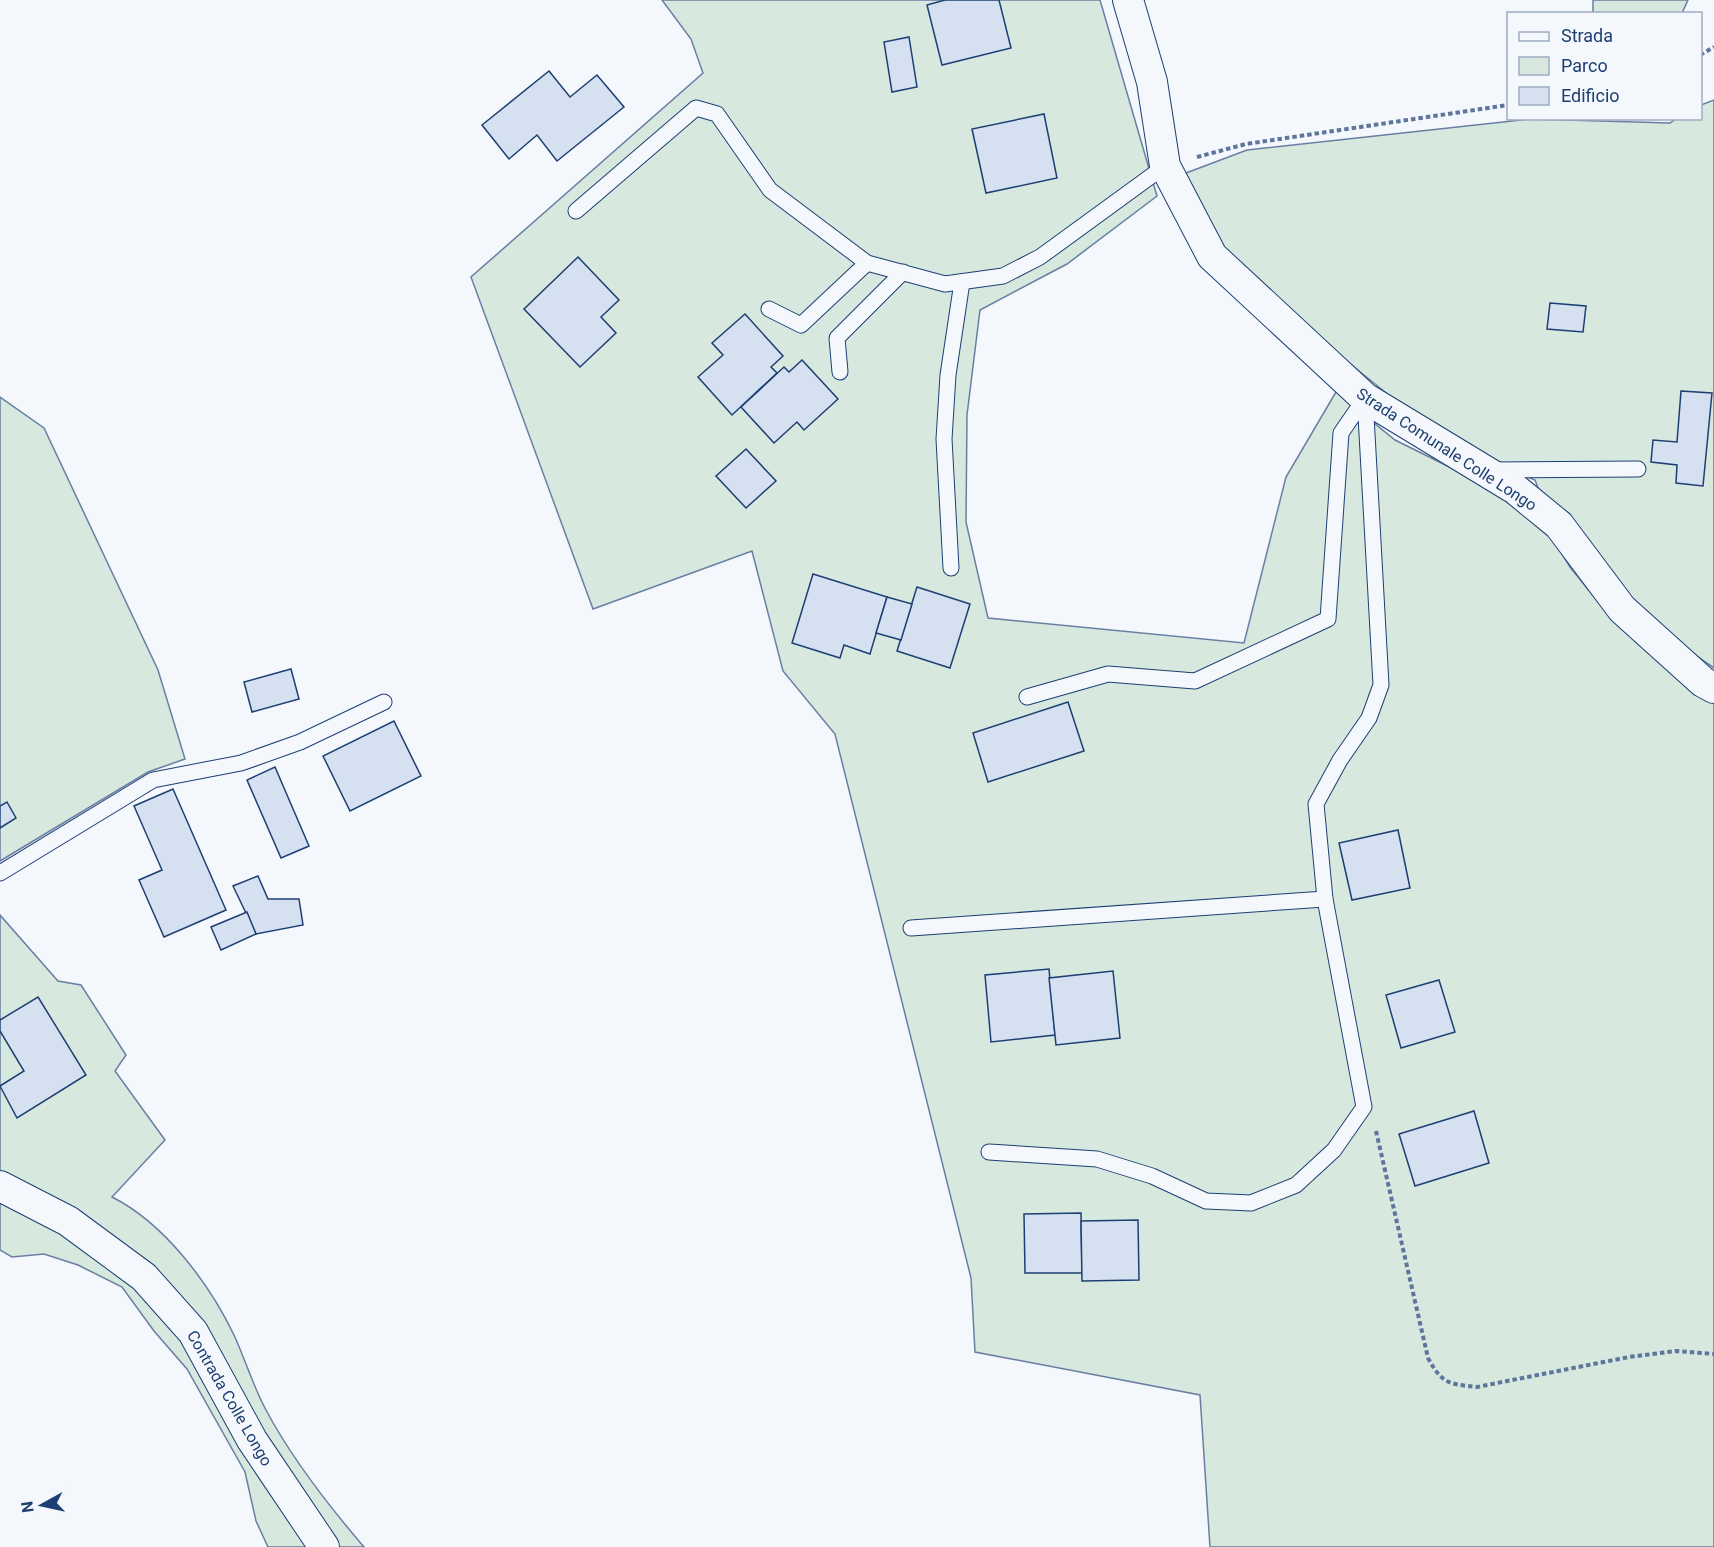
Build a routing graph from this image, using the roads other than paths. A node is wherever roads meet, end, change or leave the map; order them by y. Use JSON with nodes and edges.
{"nodes":[{"id":1,"x":1128,"y":0,"type":"edge"},
{"id":2,"x":1165,"y":166,"type":"junction"},
{"id":3,"x":576,"y":211,"type":"dead end"},
{"id":4,"x":867,"y":263,"type":"junction"},
{"id":5,"x":903,"y":272,"type":"junction"},
{"id":6,"x":962,"y":282,"type":"junction"},
{"id":7,"x":769,"y":309,"type":"dead end"},
{"id":8,"x":840,"y":372,"type":"dead end"},
{"id":9,"x":1365,"y":398,"type":"junction"},
{"id":10,"x":1638,"y":469,"type":"dead end"},
{"id":11,"x":1482,"y":470,"type":"junction"},
{"id":12,"x":951,"y":568,"type":"dead end"},
{"id":13,"x":1714,"y":688,"type":"edge"},
{"id":14,"x":1027,"y":697,"type":"dead end"},
{"id":15,"x":384,"y":702,"type":"dead end"},
{"id":16,"x":0,"y":873,"type":"edge"},
{"id":17,"x":1325,"y":899,"type":"junction"},
{"id":18,"x":910,"y":928,"type":"dead end"},
{"id":19,"x":989,"y":1152,"type":"dead end"},
{"id":20,"x":0,"y":1186,"type":"edge"},
{"id":21,"x":324,"y":1547,"type":"edge"}],
"edges":[{"from":1,"to":2,"type":"street","name":"Strada Comunale Colle Longo"},
{"from":2,"to":6,"type":"lane"},
{"from":2,"to":9,"type":"street","name":"Strada Comunale Colle Longo"},
{"from":3,"to":4,"type":"lane"},
{"from":4,"to":5,"type":"lane"},
{"from":4,"to":7,"type":"lane"},
{"from":5,"to":6,"type":"lane"},
{"from":5,"to":8,"type":"lane"},
{"from":6,"to":12,"type":"lane"},
{"from":9,"to":11,"type":"street","name":"Strada Comunale Colle Longo"},
{"from":9,"to":14,"type":"lane"},
{"from":9,"to":17,"type":"lane"},
{"from":10,"to":11,"type":"lane"},
{"from":11,"to":13,"type":"street","name":"Strada Comunale Colle Longo"},
{"from":15,"to":16,"type":"lane"},
{"from":17,"to":18,"type":"lane"},
{"from":17,"to":19,"type":"lane"},
{"from":20,"to":21,"type":"street","name":"Contrada Colle Longo"}]}
